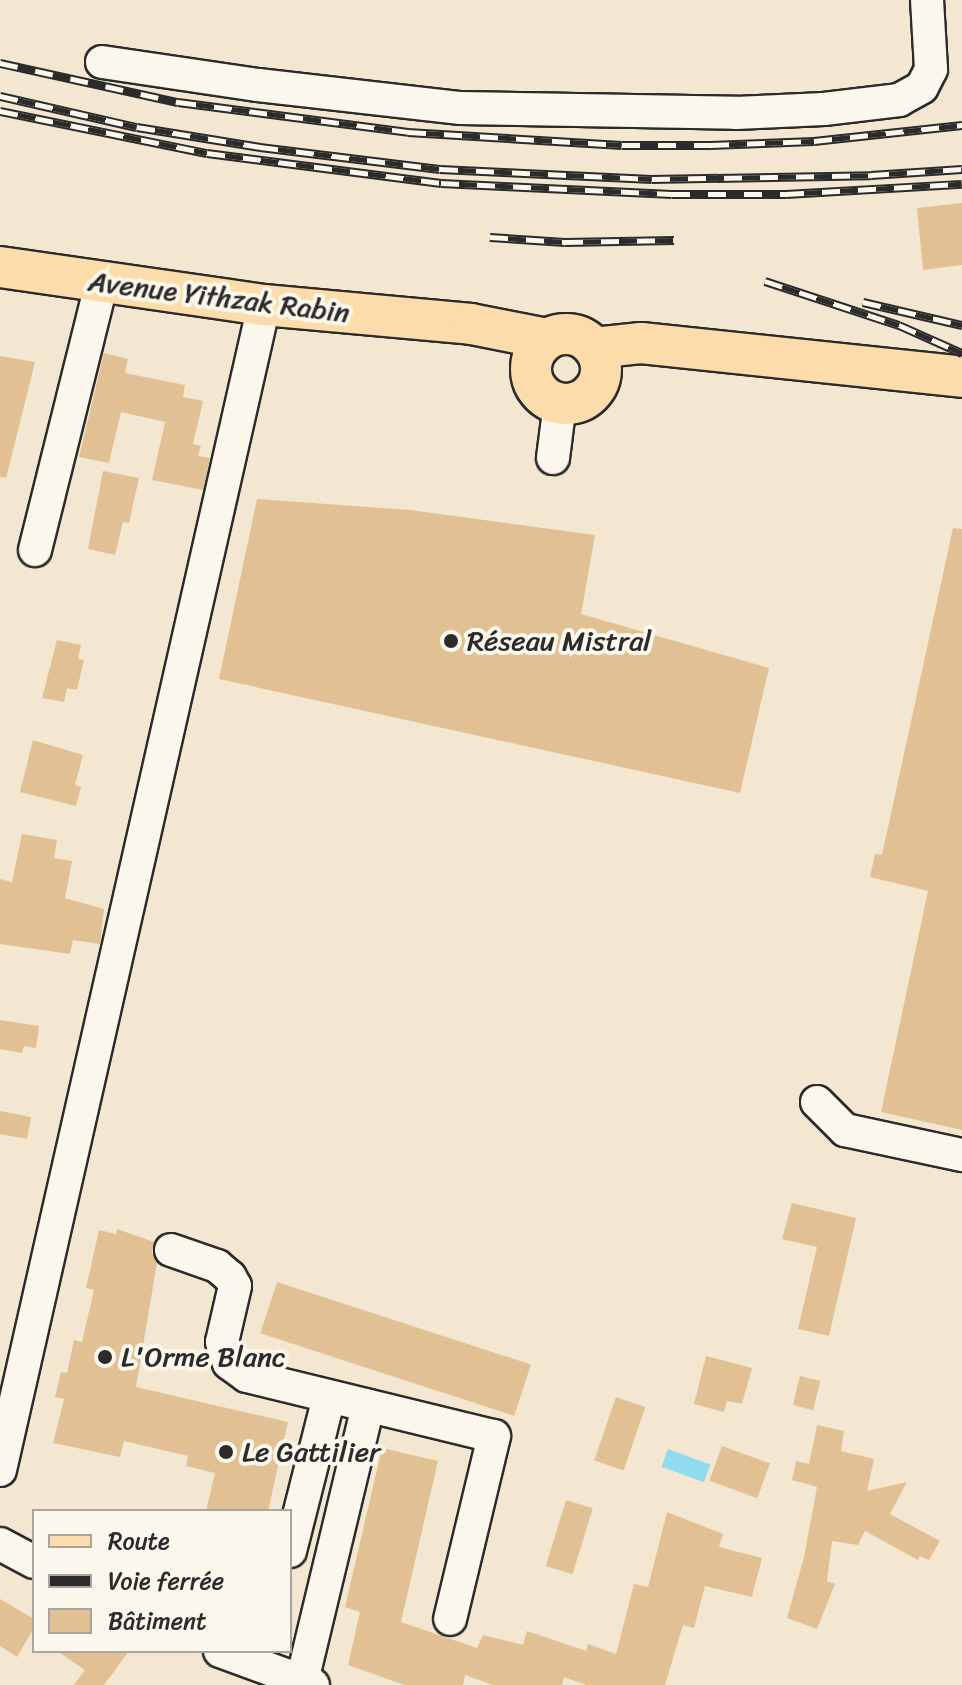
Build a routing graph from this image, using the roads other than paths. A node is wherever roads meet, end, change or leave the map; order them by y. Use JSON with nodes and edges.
{"nodes":[{"id":1,"x":927,"y":0,"type":"edge"},
{"id":2,"x":102,"y":62,"type":"dead end"},
{"id":3,"x":0,"y":267,"type":"edge"},
{"id":4,"x":102,"y":282,"type":"junction"},
{"id":5,"x":264,"y":305,"type":"junction"},
{"id":6,"x":539,"y":354,"type":"junction"},
{"id":7,"x":597,"y":362,"type":"junction"},
{"id":8,"x":962,"y":377,"type":"edge"},
{"id":9,"x":560,"y":403,"type":"junction"},
{"id":10,"x":553,"y":458,"type":"dead end"},
{"id":11,"x":35,"y":550,"type":"dead end"},
{"id":12,"x":817,"y":1102,"type":"dead end"},
{"id":13,"x":962,"y":1155,"type":"edge"},
{"id":14,"x":171,"y":1250,"type":"dead end"},
{"id":15,"x":329,"y":1397,"type":"junction"},
{"id":16,"x":368,"y":1406,"type":"junction"},
{"id":17,"x":0,"y":1470,"type":"edge"},
{"id":18,"x":292,"y":1543,"type":"edge"},
{"id":19,"x":0,"y":1544,"type":"edge"},
{"id":20,"x":32,"y":1561,"type":"edge"},
{"id":21,"x":450,"y":1619,"type":"dead end"},
{"id":22,"x":231,"y":1653,"type":"edge"},
{"id":23,"x":263,"y":1659,"type":"edge"},
{"id":24,"x":307,"y":1683,"type":"edge"}],
"edges":[{"from":1,"to":2,"type":"street"},
{"from":3,"to":4,"type":"main road","name":"Avenue Yithzak Rabin"},
{"from":4,"to":5,"type":"main road","name":"Avenue Yithzak Rabin"},
{"from":4,"to":11,"type":"street"},
{"from":5,"to":6,"type":"main road","name":"Avenue Yithzak Rabin"},
{"from":5,"to":17,"type":"street"},
{"from":6,"to":7,"type":"main road"},
{"from":6,"to":9,"type":"main road"},
{"from":7,"to":8,"type":"main road"},
{"from":7,"to":9,"type":"main road"},
{"from":9,"to":10,"type":"street"},
{"from":12,"to":13,"type":"street"},
{"from":14,"to":15,"type":"street"},
{"from":15,"to":16,"type":"street"},
{"from":15,"to":18,"type":"street"},
{"from":16,"to":21,"type":"street"},
{"from":16,"to":24,"type":"street"},
{"from":19,"to":20,"type":"street"},
{"from":22,"to":23,"type":"street"},
{"from":23,"to":24,"type":"street"}]}
